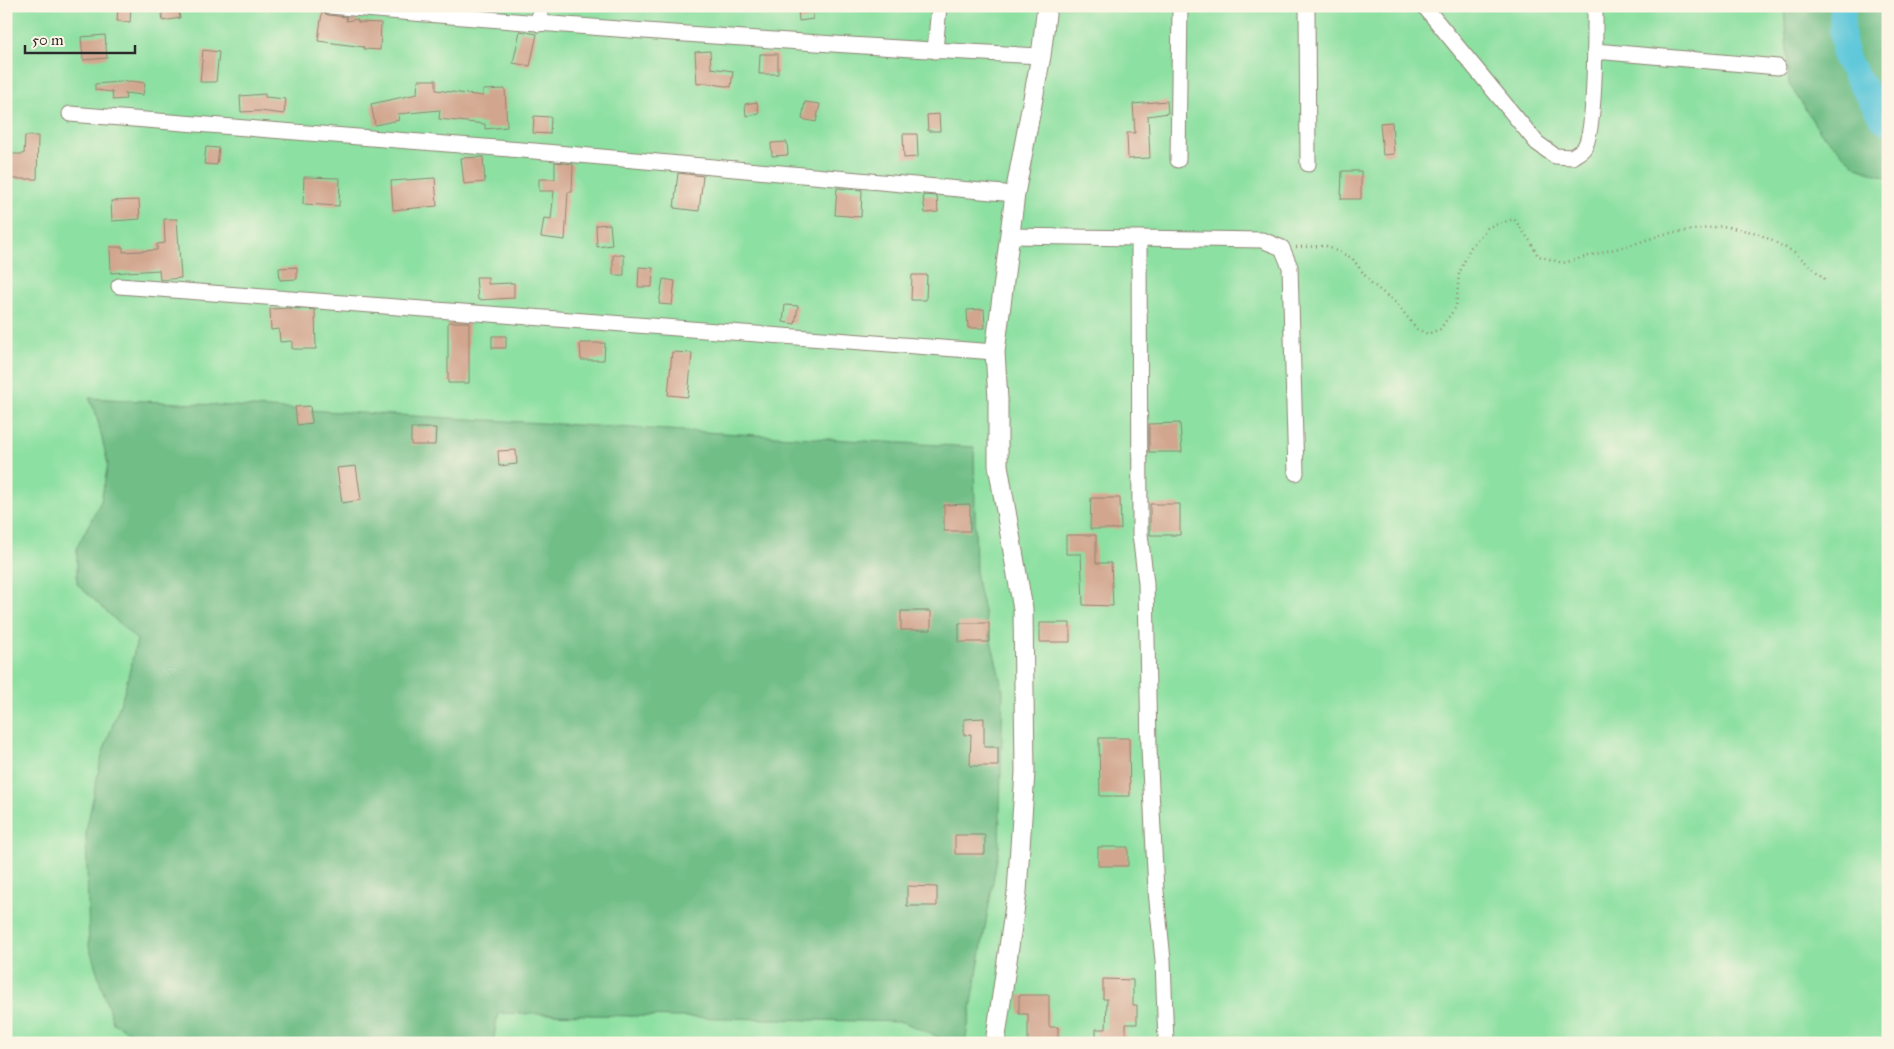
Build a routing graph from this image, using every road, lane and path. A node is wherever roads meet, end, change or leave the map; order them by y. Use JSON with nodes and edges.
{"nodes":[{"id":1,"x":329,"y":6,"type":"edge"},
{"id":2,"x":540,"y":6,"type":"edge"},
{"id":3,"x":939,"y":6,"type":"edge"},
{"id":4,"x":1047,"y":6,"type":"edge"},
{"id":5,"x":1180,"y":6,"type":"edge"},
{"id":6,"x":1307,"y":6,"type":"edge"},
{"id":7,"x":1424,"y":6,"type":"edge"},
{"id":8,"x":1595,"y":6,"type":"edge"},
{"id":9,"x":538,"y":24,"type":"junction"},
{"id":10,"x":935,"y":50,"type":"junction"},
{"id":11,"x":1595,"y":51,"type":"junction"},
{"id":12,"x":1041,"y":56,"type":"junction"},
{"id":13,"x":1778,"y":67,"type":"dead end"},
{"id":14,"x":70,"y":114,"type":"dead end"},
{"id":15,"x":1178,"y":160,"type":"dead end"},
{"id":16,"x":1308,"y":164,"type":"dead end"},
{"id":17,"x":1016,"y":194,"type":"junction"},
{"id":18,"x":1011,"y":236,"type":"junction"},
{"id":19,"x":1140,"y":238,"type":"junction"},
{"id":20,"x":1282,"y":248,"type":"junction"},
{"id":21,"x":1825,"y":280,"type":"dead end"},
{"id":22,"x":119,"y":286,"type":"dead end"},
{"id":23,"x":995,"y":352,"type":"junction"},
{"id":24,"x":1296,"y":473,"type":"dead end"},
{"id":25,"x":995,"y":1043,"type":"edge"},
{"id":26,"x":1166,"y":1043,"type":"edge"}],
"edges":[{"from":1,"to":9,"type":"street"},
{"from":2,"to":9,"type":"street"},
{"from":3,"to":10,"type":"street"},
{"from":4,"to":12,"type":"street"},
{"from":5,"to":15,"type":"street"},
{"from":6,"to":16,"type":"street"},
{"from":7,"to":11,"type":"street"},
{"from":8,"to":11,"type":"street"},
{"from":9,"to":10,"type":"street"},
{"from":10,"to":12,"type":"street"},
{"from":11,"to":13,"type":"street"},
{"from":12,"to":17,"type":"street"},
{"from":14,"to":17,"type":"street"},
{"from":17,"to":18,"type":"street"},
{"from":18,"to":19,"type":"street"},
{"from":18,"to":23,"type":"street"},
{"from":19,"to":20,"type":"street"},
{"from":19,"to":26,"type":"street"},
{"from":20,"to":21,"type":"path"},
{"from":20,"to":24,"type":"street"},
{"from":22,"to":23,"type":"street"},
{"from":23,"to":25,"type":"street"}]}
